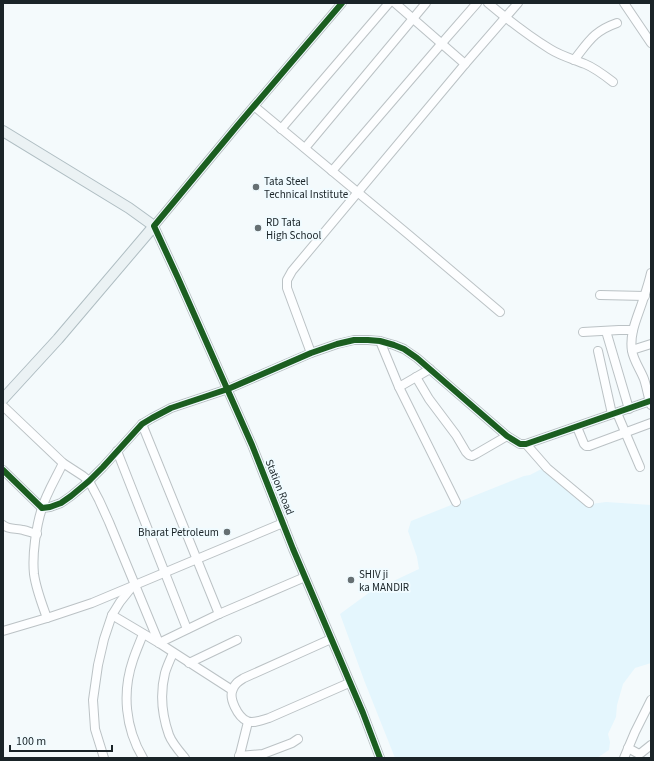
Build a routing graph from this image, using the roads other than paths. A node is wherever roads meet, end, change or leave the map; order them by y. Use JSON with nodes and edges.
{"nodes":[{"id":1,"x":342,"y":3,"type":"edge"},
{"id":2,"x":389,"y":3,"type":"edge"},
{"id":3,"x":396,"y":3,"type":"edge"},
{"id":4,"x":426,"y":3,"type":"edge"},
{"id":5,"x":477,"y":3,"type":"edge"},
{"id":6,"x":488,"y":3,"type":"edge"},
{"id":7,"x":518,"y":3,"type":"edge"},
{"id":8,"x":624,"y":3,"type":"edge"},
{"id":9,"x":413,"y":18,"type":"junction"},
{"id":10,"x":506,"y":18,"type":"junction"},
{"id":11,"x":617,"y":22,"type":"dead end"},
{"id":12,"x":442,"y":43,"type":"junction"},
{"id":13,"x":651,"y":43,"type":"edge"},
{"id":14,"x":574,"y":60,"type":"junction"},
{"id":15,"x":465,"y":64,"type":"junction"},
{"id":16,"x":613,"y":82,"type":"dead end"},
{"id":17,"x":254,"y":106,"type":"junction"},
{"id":18,"x":281,"y":129,"type":"junction"},
{"id":19,"x":3,"y":130,"type":"edge"},
{"id":20,"x":305,"y":148,"type":"junction"},
{"id":21,"x":332,"y":171,"type":"junction"},
{"id":22,"x":357,"y":192,"type":"junction"},
{"id":23,"x":154,"y":226,"type":"junction"},
{"id":24,"x":651,"y":273,"type":"edge"},
{"id":25,"x":600,"y":295,"type":"dead end"},
{"id":26,"x":645,"y":296,"type":"junction"},
{"id":27,"x":500,"y":312,"type":"dead end"},
{"id":28,"x":633,"y":330,"type":"junction"},
{"id":29,"x":606,"y":331,"type":"junction"},
{"id":30,"x":583,"y":332,"type":"dead end"},
{"id":31,"x":380,"y":341,"type":"junction"},
{"id":32,"x":651,"y":344,"type":"edge"},
{"id":33,"x":632,"y":350,"type":"junction"},
{"id":34,"x":598,"y":351,"type":"dead end"},
{"id":35,"x":311,"y":354,"type":"junction"},
{"id":36,"x":430,"y":369,"type":"junction"},
{"id":37,"x":416,"y":377,"type":"junction"},
{"id":38,"x":399,"y":387,"type":"junction"},
{"id":39,"x":228,"y":389,"type":"junction"},
{"id":40,"x":3,"y":399,"type":"edge"},
{"id":41,"x":650,"y":403,"type":"edge"},
{"id":42,"x":3,"y":406,"type":"edge"},
{"id":43,"x":629,"y":409,"type":"junction"},
{"id":44,"x":615,"y":413,"type":"junction"},
{"id":45,"x":142,"y":424,"type":"junction"},
{"id":46,"x":651,"y":424,"type":"edge"},
{"id":47,"x":577,"y":427,"type":"junction"},
{"id":48,"x":626,"y":433,"type":"junction"},
{"id":49,"x":507,"y":436,"type":"junction"},
{"id":50,"x":526,"y":444,"type":"junction"},
{"id":51,"x":117,"y":451,"type":"junction"},
{"id":52,"x":63,"y":464,"type":"junction"},
{"id":53,"x":640,"y":467,"type":"dead end"},
{"id":54,"x":3,"y":470,"type":"edge"},
{"id":55,"x":89,"y":481,"type":"junction"},
{"id":56,"x":456,"y":502,"type":"dead end"},
{"id":57,"x":589,"y":503,"type":"dead end"},
{"id":58,"x":42,"y":508,"type":"junction"},
{"id":59,"x":283,"y":523,"type":"junction"},
{"id":60,"x":3,"y":525,"type":"edge"},
{"id":61,"x":37,"y":534,"type":"junction"},
{"id":62,"x":197,"y":560,"type":"junction"},
{"id":63,"x":166,"y":573,"type":"junction"},
{"id":64,"x":305,"y":577,"type":"junction"},
{"id":65,"x":134,"y":585,"type":"junction"},
{"id":66,"x":219,"y":614,"type":"junction"},
{"id":67,"x":112,"y":615,"type":"junction"},
{"id":68,"x":47,"y":618,"type":"junction"},
{"id":69,"x":187,"y":629,"type":"junction"},
{"id":70,"x":3,"y":631,"type":"edge"},
{"id":71,"x":143,"y":634,"type":"junction"},
{"id":72,"x":331,"y":639,"type":"junction"},
{"id":73,"x":237,"y":640,"type":"dead end"},
{"id":74,"x":159,"y":643,"type":"junction"},
{"id":75,"x":173,"y":653,"type":"junction"},
{"id":76,"x":189,"y":663,"type":"junction"},
{"id":77,"x":350,"y":683,"type":"junction"},
{"id":78,"x":232,"y":690,"type":"junction"},
{"id":79,"x":651,"y":700,"type":"edge"},
{"id":80,"x":248,"y":722,"type":"junction"},
{"id":81,"x":298,"y":739,"type":"dead end"},
{"id":82,"x":651,"y":745,"type":"edge"},
{"id":83,"x":628,"y":748,"type":"junction"},
{"id":84,"x":239,"y":757,"type":"edge"},
{"id":85,"x":104,"y":758,"type":"edge"},
{"id":86,"x":143,"y":758,"type":"edge"},
{"id":87,"x":184,"y":758,"type":"edge"},
{"id":88,"x":380,"y":758,"type":"edge"},
{"id":89,"x":624,"y":758,"type":"edge"}],
"edges":[{"from":1,"to":17,"type":"street"},
{"from":2,"to":18,"type":"street"},
{"from":3,"to":9,"type":"street"},
{"from":4,"to":9,"type":"street"},
{"from":5,"to":12,"type":"street"},
{"from":6,"to":10,"type":"street"},
{"from":7,"to":10,"type":"street"},
{"from":8,"to":13,"type":"street"},
{"from":9,"to":12,"type":"street"},
{"from":9,"to":20,"type":"street"},
{"from":10,"to":14,"type":"street"},
{"from":10,"to":15,"type":"street"},
{"from":11,"to":14,"type":"street"},
{"from":12,"to":15,"type":"street"},
{"from":12,"to":21,"type":"street"},
{"from":14,"to":16,"type":"street"},
{"from":15,"to":22,"type":"street"},
{"from":17,"to":18,"type":"street"},
{"from":17,"to":23,"type":"street"},
{"from":18,"to":20,"type":"street"},
{"from":19,"to":23,"type":"main road"},
{"from":20,"to":21,"type":"street"},
{"from":21,"to":22,"type":"street"},
{"from":22,"to":27,"type":"street"},
{"from":22,"to":35,"type":"street"},
{"from":23,"to":39,"type":"street","name":"Station Road"},
{"from":23,"to":40,"type":"main road"},
{"from":24,"to":26,"type":"street"},
{"from":25,"to":26,"type":"street"},
{"from":26,"to":28,"type":"street"},
{"from":28,"to":29,"type":"street"},
{"from":28,"to":33,"type":"street"},
{"from":29,"to":30,"type":"street"},
{"from":29,"to":43,"type":"street"},
{"from":31,"to":35,"type":"street"},
{"from":31,"to":36,"type":"street"},
{"from":31,"to":38,"type":"street"},
{"from":32,"to":33,"type":"street"},
{"from":33,"to":41,"type":"street"},
{"from":34,"to":44,"type":"street"},
{"from":35,"to":39,"type":"street"},
{"from":36,"to":37,"type":"street"},
{"from":36,"to":49,"type":"street"},
{"from":37,"to":38,"type":"street"},
{"from":37,"to":49,"type":"street"},
{"from":38,"to":56,"type":"street"},
{"from":39,"to":45,"type":"street"},
{"from":39,"to":59,"type":"street","name":"Station Road"},
{"from":41,"to":43,"type":"street"},
{"from":42,"to":52,"type":"street"},
{"from":43,"to":44,"type":"street"},
{"from":44,"to":47,"type":"street"},
{"from":44,"to":48,"type":"street"},
{"from":45,"to":51,"type":"street"},
{"from":45,"to":62,"type":"street"},
{"from":46,"to":48,"type":"street"},
{"from":47,"to":48,"type":"street"},
{"from":47,"to":50,"type":"street"},
{"from":48,"to":53,"type":"street"},
{"from":49,"to":50,"type":"street"},
{"from":50,"to":57,"type":"street"},
{"from":51,"to":55,"type":"street"},
{"from":51,"to":63,"type":"street"},
{"from":52,"to":55,"type":"street"},
{"from":52,"to":58,"type":"street"},
{"from":54,"to":58,"type":"street"},
{"from":55,"to":58,"type":"street"},
{"from":55,"to":65,"type":"street"},
{"from":58,"to":61,"type":"street"},
{"from":59,"to":62,"type":"street"},
{"from":59,"to":64,"type":"street","name":"Station Road"},
{"from":60,"to":61,"type":"street"},
{"from":61,"to":68,"type":"street"},
{"from":62,"to":63,"type":"street"},
{"from":62,"to":66,"type":"street"},
{"from":63,"to":65,"type":"street"},
{"from":63,"to":69,"type":"street"},
{"from":64,"to":66,"type":"street"},
{"from":64,"to":72,"type":"street","name":"Station Road"},
{"from":65,"to":67,"type":"street"},
{"from":65,"to":68,"type":"street"},
{"from":65,"to":74,"type":"street"},
{"from":66,"to":69,"type":"street"},
{"from":67,"to":71,"type":"street"},
{"from":67,"to":85,"type":"street"},
{"from":68,"to":70,"type":"street"},
{"from":69,"to":74,"type":"street"},
{"from":71,"to":74,"type":"street"},
{"from":71,"to":86,"type":"street"},
{"from":72,"to":77,"type":"street","name":"Station Road"},
{"from":72,"to":78,"type":"street"},
{"from":73,"to":76,"type":"street"},
{"from":74,"to":75,"type":"street"},
{"from":75,"to":76,"type":"street"},
{"from":75,"to":87,"type":"street"},
{"from":76,"to":78,"type":"street"},
{"from":77,"to":80,"type":"street"},
{"from":77,"to":88,"type":"street","name":"Station Road"},
{"from":78,"to":80,"type":"street"},
{"from":79,"to":83,"type":"street"},
{"from":80,"to":84,"type":"street"},
{"from":81,"to":84,"type":"street"},
{"from":82,"to":83,"type":"street"},
{"from":83,"to":89,"type":"street"}]}
